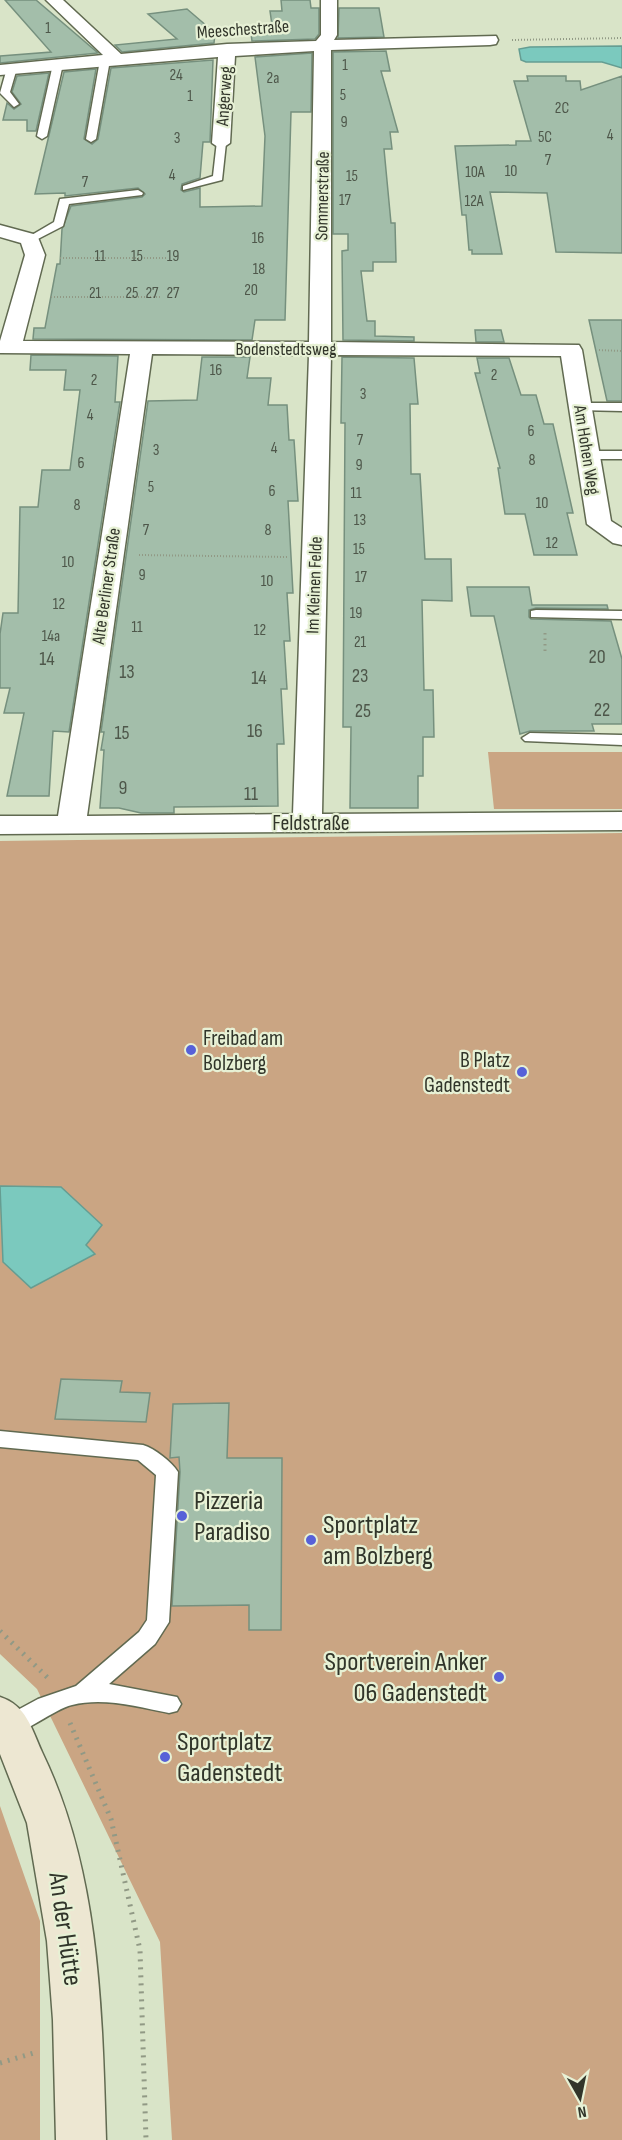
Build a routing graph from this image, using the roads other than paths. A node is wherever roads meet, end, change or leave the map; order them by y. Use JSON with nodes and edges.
{"nodes":[{"id":1,"x":54,"y":0,"type":"edge"},
{"id":2,"x":329,"y":0,"type":"edge"},
{"id":3,"x":490,"y":40,"type":"road end"},
{"id":4,"x":323,"y":43,"type":"junction"},
{"id":5,"x":227,"y":49,"type":"junction"},
{"id":6,"x":111,"y":59,"type":"junction"},
{"id":7,"x":57,"y":64,"type":"junction"},
{"id":8,"x":6,"y":69,"type":"edge"},
{"id":9,"x":14,"y":104,"type":"dead end"},
{"id":10,"x":42,"y":136,"type":"dead end"},
{"id":11,"x":92,"y":139,"type":"dead end"},
{"id":12,"x":220,"y":143,"type":"joint"},
{"id":13,"x":187,"y":188,"type":"dead end"},
{"id":14,"x":138,"y":193,"type":"dead end"},
{"id":15,"x":0,"y":231,"type":"edge"},
{"id":16,"x":32,"y":249,"type":"junction"},
{"id":17,"x":5,"y":347,"type":"edge"},
{"id":18,"x":141,"y":349,"type":"junction"},
{"id":19,"x":320,"y":349,"type":"junction"},
{"id":20,"x":571,"y":350,"type":"joint"},
{"id":21,"x":580,"y":407,"type":"junction"},
{"id":22,"x":622,"y":407,"type":"edge"},
{"id":23,"x":588,"y":455,"type":"junction"},
{"id":24,"x":622,"y":455,"type":"edge"},
{"id":25,"x":622,"y":538,"type":"edge"},
{"id":26,"x":536,"y":614,"type":"dead end"},
{"id":27,"x":622,"y":615,"type":"edge"},
{"id":28,"x":530,"y":738,"type":"dead end"},
{"id":29,"x":622,"y":740,"type":"edge"},
{"id":30,"x":622,"y":820,"type":"edge"},
{"id":31,"x":307,"y":822,"type":"junction"},
{"id":32,"x":71,"y":824,"type":"junction"},
{"id":33,"x":0,"y":825,"type":"edge"},
{"id":34,"x":0,"y":1439,"type":"edge"},
{"id":35,"x":71,"y":1697,"type":"junction"},
{"id":36,"x":169,"y":1704,"type":"dead end"},
{"id":37,"x":5,"y":1720,"type":"edge"},
{"id":38,"x":81,"y":2140,"type":"edge"}],
"edges":[{"from":1,"to":6,"type":"street"},
{"from":2,"to":4,"type":"street","name":"Sommerstraße"},
{"from":3,"to":4,"type":"street","name":"Meeschestraße"},
{"from":4,"to":5,"type":"street","name":"Meeschestraße"},
{"from":4,"to":19,"type":"street","name":"Sommerstraße"},
{"from":5,"to":6,"type":"street","name":"Meeschestraße"},
{"from":5,"to":12,"type":"street","name":"Angerweg"},
{"from":6,"to":7,"type":"street","name":"Meeschestraße"},
{"from":6,"to":11,"type":"lane"},
{"from":7,"to":8,"type":"street","name":"Meeschestraße"},
{"from":7,"to":10,"type":"lane"},
{"from":8,"to":9,"type":"lane"},
{"from":12,"to":13,"type":"lane"},
{"from":14,"to":16,"type":"lane"},
{"from":15,"to":16,"type":"street"},
{"from":16,"to":17,"type":"street"},
{"from":17,"to":18,"type":"street","name":"Bodenstedtsweg"},
{"from":18,"to":19,"type":"street","name":"Bodenstedtsweg"},
{"from":18,"to":32,"type":"street","name":"Alte Berliner Straße"},
{"from":19,"to":20,"type":"street","name":"Bodenstedtsweg"},
{"from":19,"to":31,"type":"street","name":"Im Kleinen Felde"},
{"from":20,"to":21,"type":"street","name":"Am Hohen Weg"},
{"from":21,"to":22,"type":"lane"},
{"from":21,"to":23,"type":"street","name":"Am Hohen Weg"},
{"from":23,"to":24,"type":"lane"},
{"from":23,"to":25,"type":"street","name":"Am Hohen Weg"},
{"from":26,"to":27,"type":"lane"},
{"from":28,"to":29,"type":"lane"},
{"from":30,"to":31,"type":"street","name":"Feldstraße"},
{"from":31,"to":32,"type":"street","name":"Feldstraße"},
{"from":32,"to":33,"type":"street","name":"Feldstraße"},
{"from":34,"to":35,"type":"lane"},
{"from":35,"to":36,"type":"lane"},
{"from":35,"to":37,"type":"lane"},
{"from":37,"to":38,"type":"street","name":"An der Hütte"}]}
